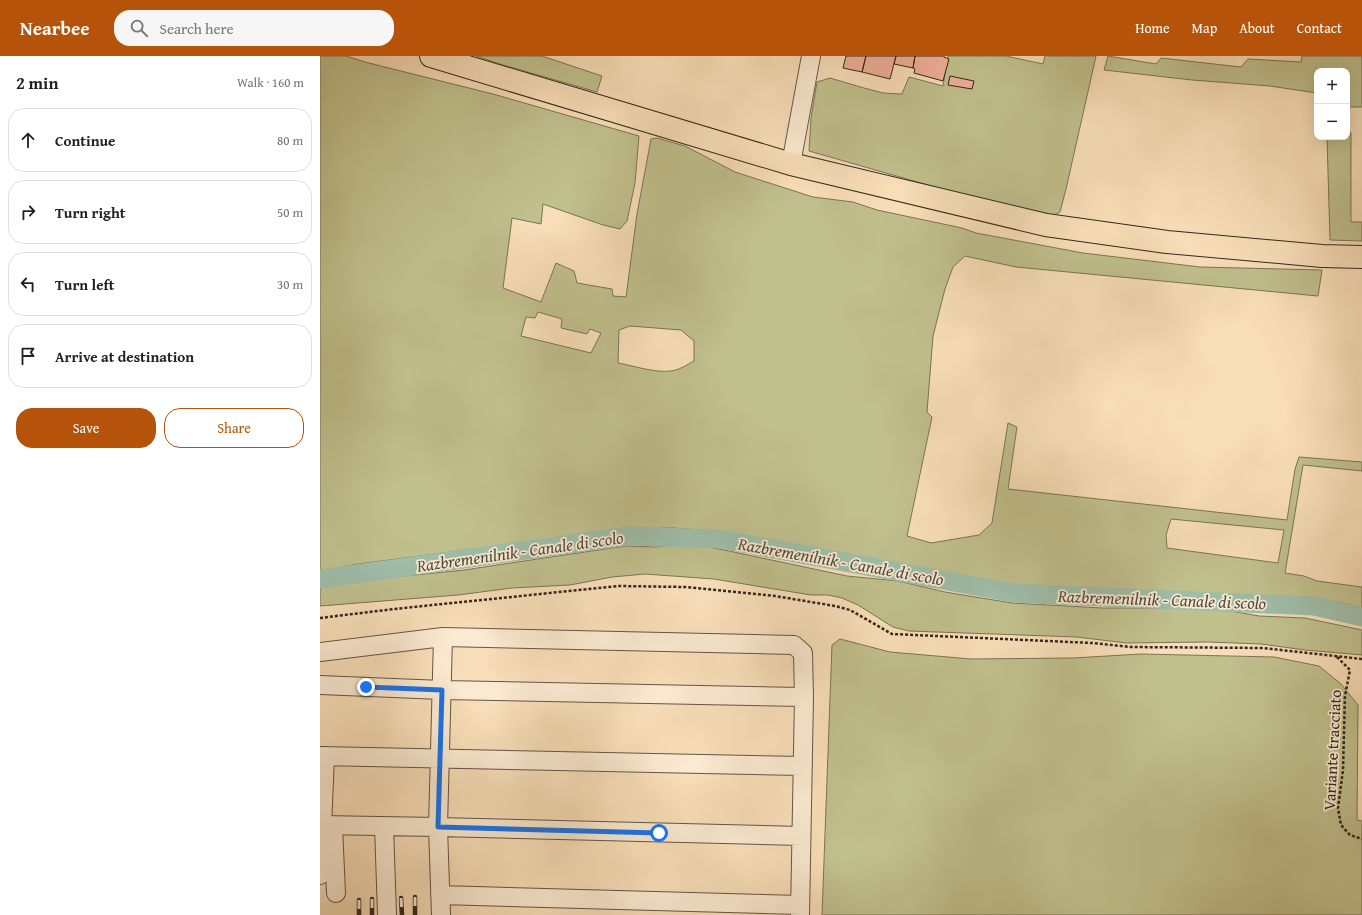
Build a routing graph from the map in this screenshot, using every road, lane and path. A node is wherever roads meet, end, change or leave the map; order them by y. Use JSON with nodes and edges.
{"nodes":[{"id":1,"x":431,"y":56,"type":"edge"},
{"id":2,"x":812,"y":56,"type":"edge"},
{"id":3,"x":791,"y":164,"type":"junction"},
{"id":4,"x":1362,"y":257,"type":"edge"},
{"id":5,"x":320,"y":618,"type":"edge"},
{"id":6,"x":443,"y":637,"type":"junction"},
{"id":7,"x":320,"y":652,"type":"edge"},
{"id":8,"x":1337,"y":657,"type":"junction"},
{"id":9,"x":1362,"y":659,"type":"edge"},
{"id":10,"x":320,"y":685,"type":"edge"},
{"id":11,"x":442,"y":690,"type":"junction"},
{"id":12,"x":804,"y":697,"type":"junction"},
{"id":13,"x":322,"y":756,"type":"edge"},
{"id":14,"x":439,"y":758,"type":"junction"},
{"id":15,"x":803,"y":766,"type":"junction"},
{"id":16,"x":325,"y":826,"type":"edge"},
{"id":17,"x":384,"y":826,"type":"junction"},
{"id":18,"x":438,"y":827,"type":"junction"},
{"id":19,"x":801,"y":836,"type":"junction"},
{"id":20,"x":1362,"y":839,"type":"edge"},
{"id":21,"x":320,"y":876,"type":"edge"},
{"id":22,"x":336,"y":893,"type":"dead end"},
{"id":23,"x":440,"y":895,"type":"junction"},
{"id":24,"x":800,"y":910,"type":"edge"},
{"id":25,"x":387,"y":915,"type":"edge"},
{"id":26,"x":441,"y":915,"type":"edge"}],
"edges":[{"from":1,"to":3,"type":"main road"},
{"from":2,"to":3,"type":"street"},
{"from":3,"to":4,"type":"main road"},
{"from":5,"to":8,"type":"path"},
{"from":6,"to":7,"type":"street"},
{"from":6,"to":11,"type":"street"},
{"from":6,"to":12,"type":"street"},
{"from":8,"to":9,"type":"path"},
{"from":8,"to":20,"type":"path","name":"Variante tracciato"},
{"from":10,"to":11,"type":"street"},
{"from":11,"to":12,"type":"street"},
{"from":11,"to":14,"type":"street"},
{"from":12,"to":15,"type":"street"},
{"from":13,"to":14,"type":"street"},
{"from":13,"to":16,"type":"street"},
{"from":14,"to":15,"type":"street"},
{"from":14,"to":18,"type":"street"},
{"from":15,"to":19,"type":"street"},
{"from":16,"to":17,"type":"street"},
{"from":16,"to":21,"type":"street"},
{"from":16,"to":22,"type":"street"},
{"from":17,"to":18,"type":"street"},
{"from":17,"to":25,"type":"street"},
{"from":18,"to":19,"type":"street"},
{"from":18,"to":23,"type":"street"},
{"from":19,"to":24,"type":"street"},
{"from":23,"to":24,"type":"street"},
{"from":23,"to":26,"type":"street"}]}
